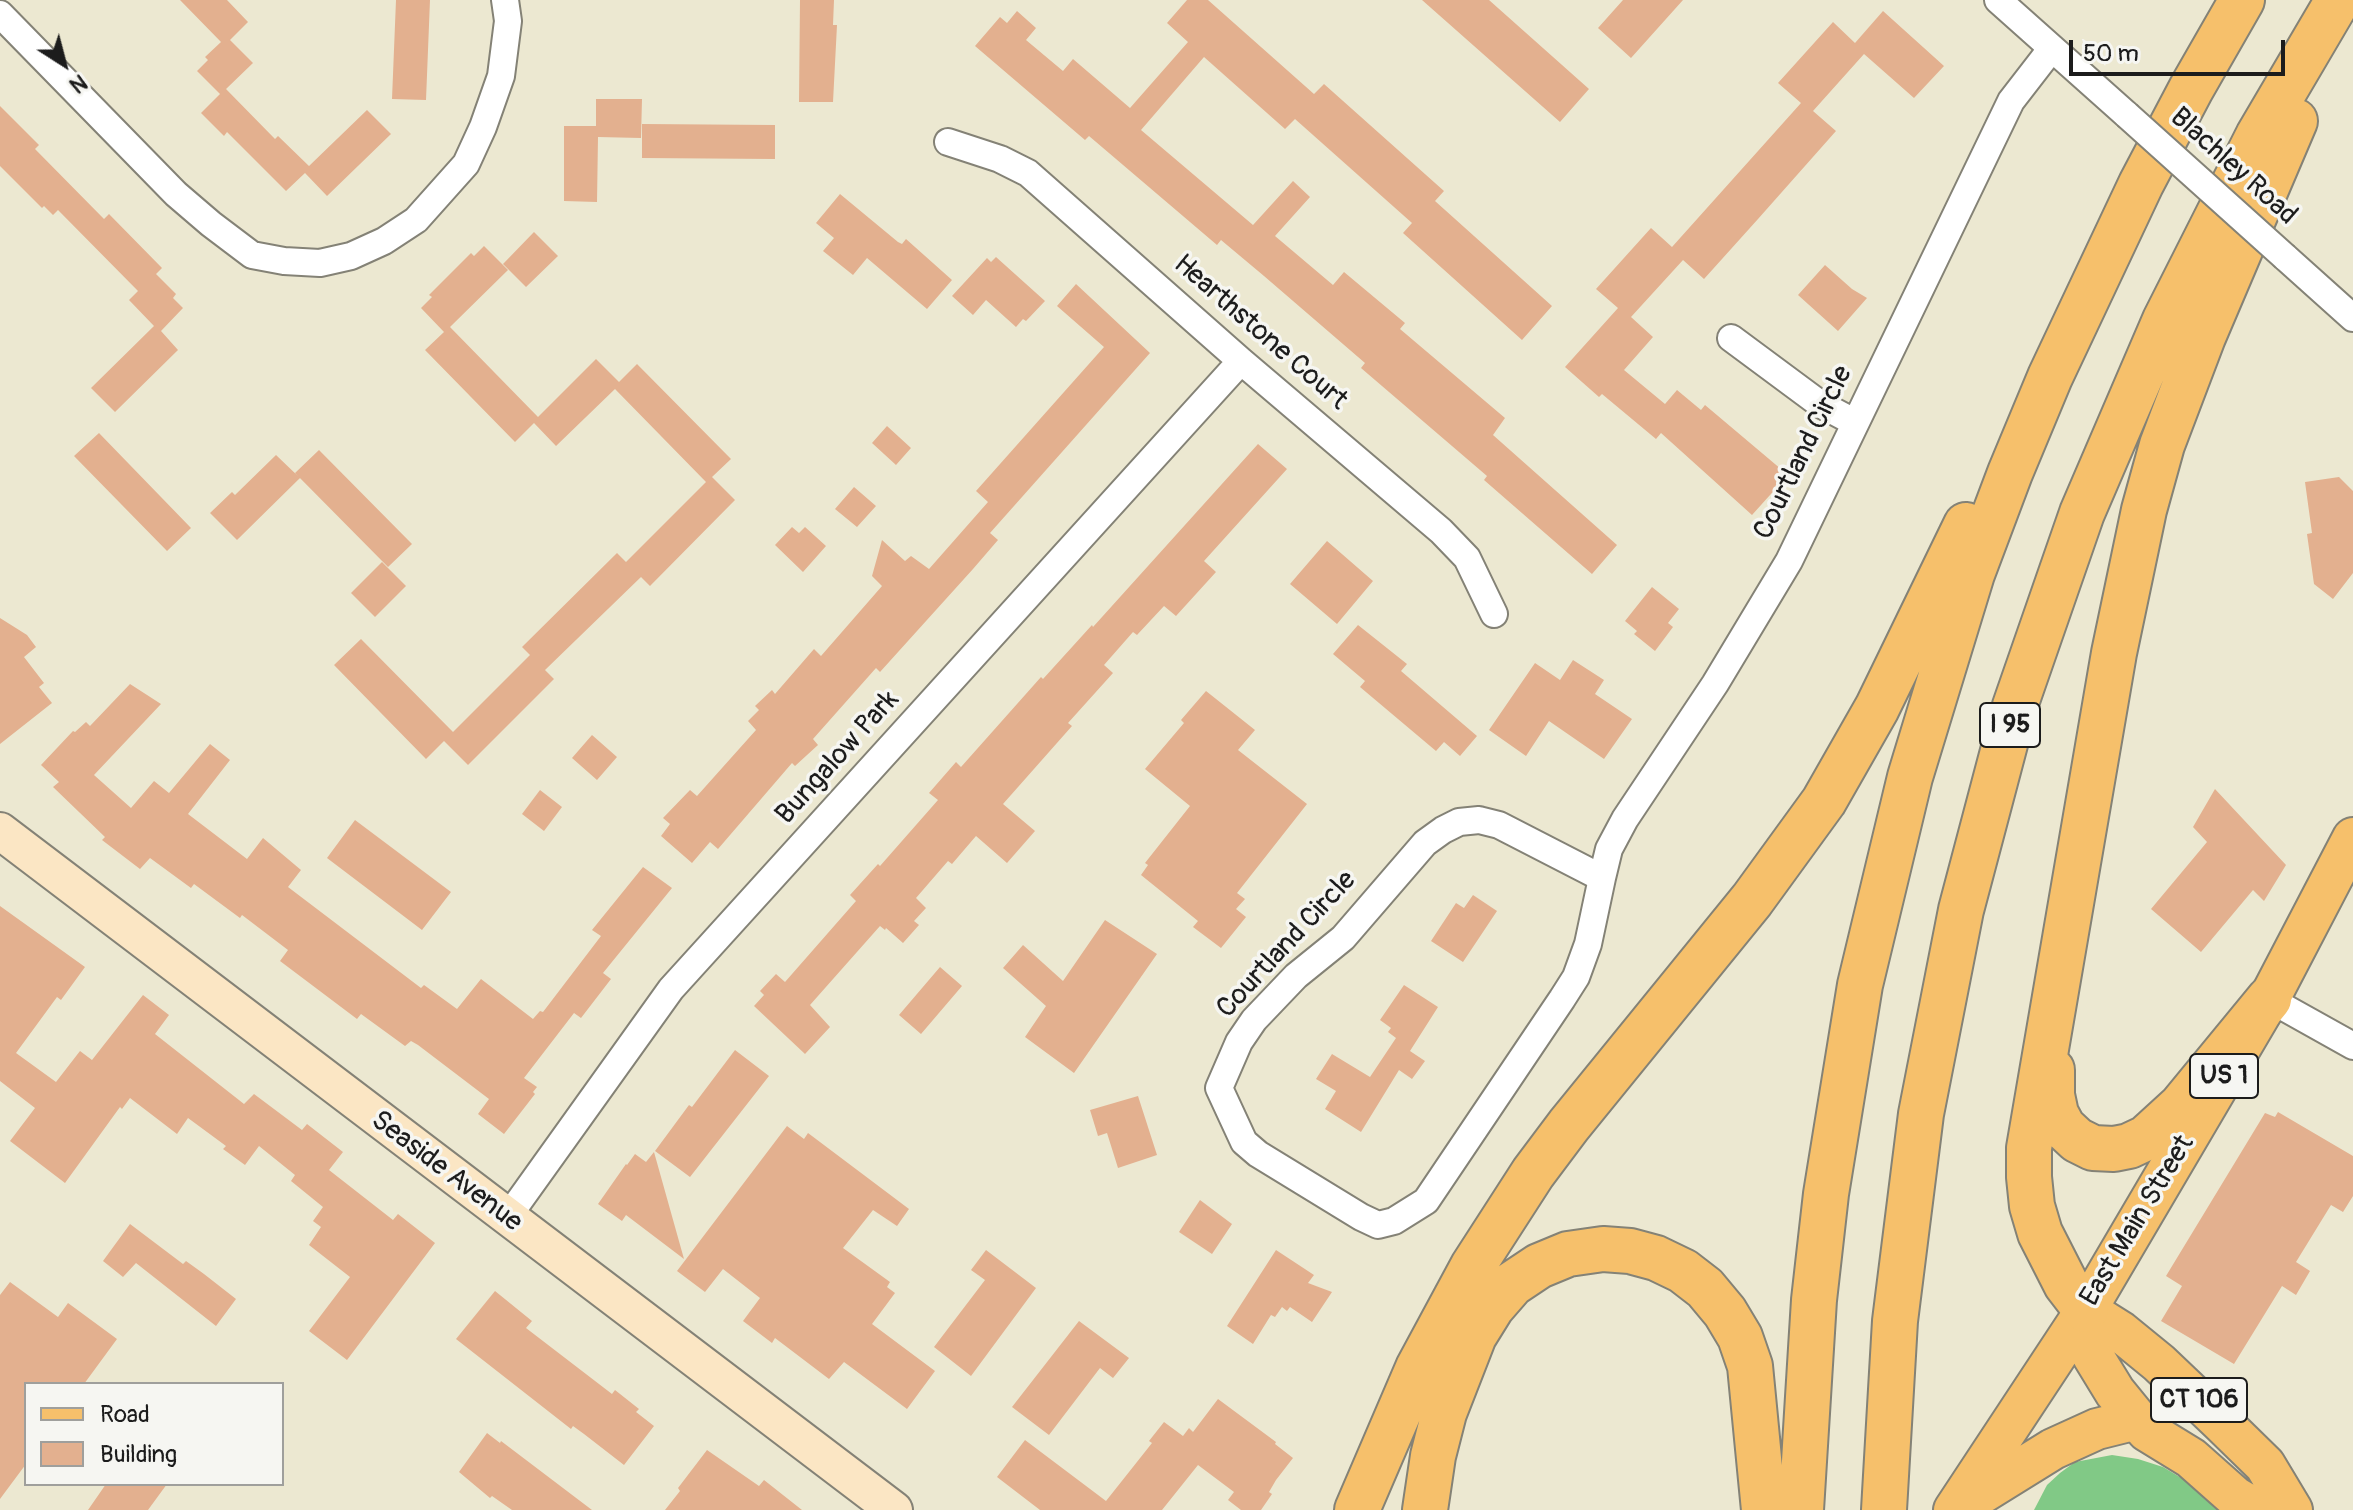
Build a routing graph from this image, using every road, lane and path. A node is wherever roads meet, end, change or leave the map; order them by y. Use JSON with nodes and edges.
{"nodes":[{"id":1,"x":505,"y":0,"type":"edge"},
{"id":2,"x":1998,"y":0,"type":"edge"},
{"id":3,"x":2242,"y":0,"type":"edge"},
{"id":4,"x":2338,"y":0,"type":"edge"},
{"id":5,"x":2347,"y":0,"type":"edge"},
{"id":6,"x":0,"y":14,"type":"edge"},
{"id":7,"x":2052,"y":48,"type":"junction"},
{"id":8,"x":948,"y":142,"type":"dead end"},
{"id":9,"x":2353,"y":318,"type":"edge"},
{"id":10,"x":1731,"y":338,"type":"dead end"},
{"id":11,"x":1241,"y":361,"type":"junction"},
{"id":12,"x":2050,"y":377,"type":"junction"},
{"id":13,"x":1854,"y":422,"type":"junction"},
{"id":14,"x":1494,"y":614,"type":"dead end"},
{"id":15,"x":0,"y":831,"type":"edge"},
{"id":16,"x":2353,"y":838,"type":"edge"},
{"id":17,"x":1602,"y":878,"type":"junction"},
{"id":18,"x":2073,"y":899,"type":"junction"},
{"id":19,"x":2269,"y":999,"type":"junction"},
{"id":20,"x":2353,"y":1046,"type":"edge"},
{"id":21,"x":507,"y":1218,"type":"junction"},
{"id":22,"x":2086,"y":1310,"type":"junction"},
{"id":23,"x":2137,"y":1419,"type":"junction"},
{"id":24,"x":2265,"y":1465,"type":"junction"},
{"id":25,"x":2246,"y":1504,"type":"edge"},
{"id":26,"x":894,"y":1510,"type":"edge"},
{"id":27,"x":1357,"y":1510,"type":"edge"},
{"id":28,"x":1425,"y":1510,"type":"edge"},
{"id":29,"x":1764,"y":1510,"type":"edge"},
{"id":30,"x":1801,"y":1510,"type":"edge"},
{"id":31,"x":1884,"y":1510,"type":"edge"},
{"id":32,"x":1954,"y":1510,"type":"edge"},
{"id":33,"x":2292,"y":1510,"type":"edge"}],
"edges":[{"from":1,"to":6,"type":"street"},
{"from":2,"to":7,"type":"street","name":"Blachley Road"},
{"from":3,"to":12,"type":"highway"},
{"from":4,"to":31,"type":"highway","number":"I 95"},
{"from":5,"to":18,"type":"highway"},
{"from":7,"to":9,"type":"street","name":"Blachley Road","bridge":true},
{"from":7,"to":13,"type":"street","name":"Courtland Circle"},
{"from":8,"to":11,"type":"street","name":"Hearthstone Court"},
{"from":10,"to":13,"type":"street"},
{"from":11,"to":14,"type":"street","name":"Hearthstone Court"},
{"from":11,"to":21,"type":"street","name":"Bungalow Park"},
{"from":12,"to":27,"type":"highway"},
{"from":12,"to":30,"type":"highway"},
{"from":13,"to":17,"type":"street","name":"Courtland Circle"},
{"from":15,"to":21,"type":"main road","name":"Seaside Avenue"},
{"from":16,"to":19,"type":"main road","name":"East Main Street","number":"US 1"},
{"from":17,"to":17,"type":"street","name":"Courtland Circle"},
{"from":18,"to":19,"type":"highway"},
{"from":18,"to":22,"type":"highway"},
{"from":19,"to":20,"type":"street"},
{"from":19,"to":22,"type":"main road","name":"East Main Street","number":"US 1"},
{"from":21,"to":26,"type":"main road","name":"Seaside Avenue"},
{"from":22,"to":23,"type":"main road","number":"CT 106"},
{"from":22,"to":24,"type":"main road","number":"CT 106"},
{"from":22,"to":32,"type":"main road","name":"East Main Street","number":"US 1"},
{"from":23,"to":25,"type":"main road","number":"CT 106"},
{"from":23,"to":32,"type":"main road"},
{"from":24,"to":25,"type":"main road"},
{"from":24,"to":33,"type":"main road","number":"CT 106"},
{"from":28,"to":29,"type":"highway"}]}
